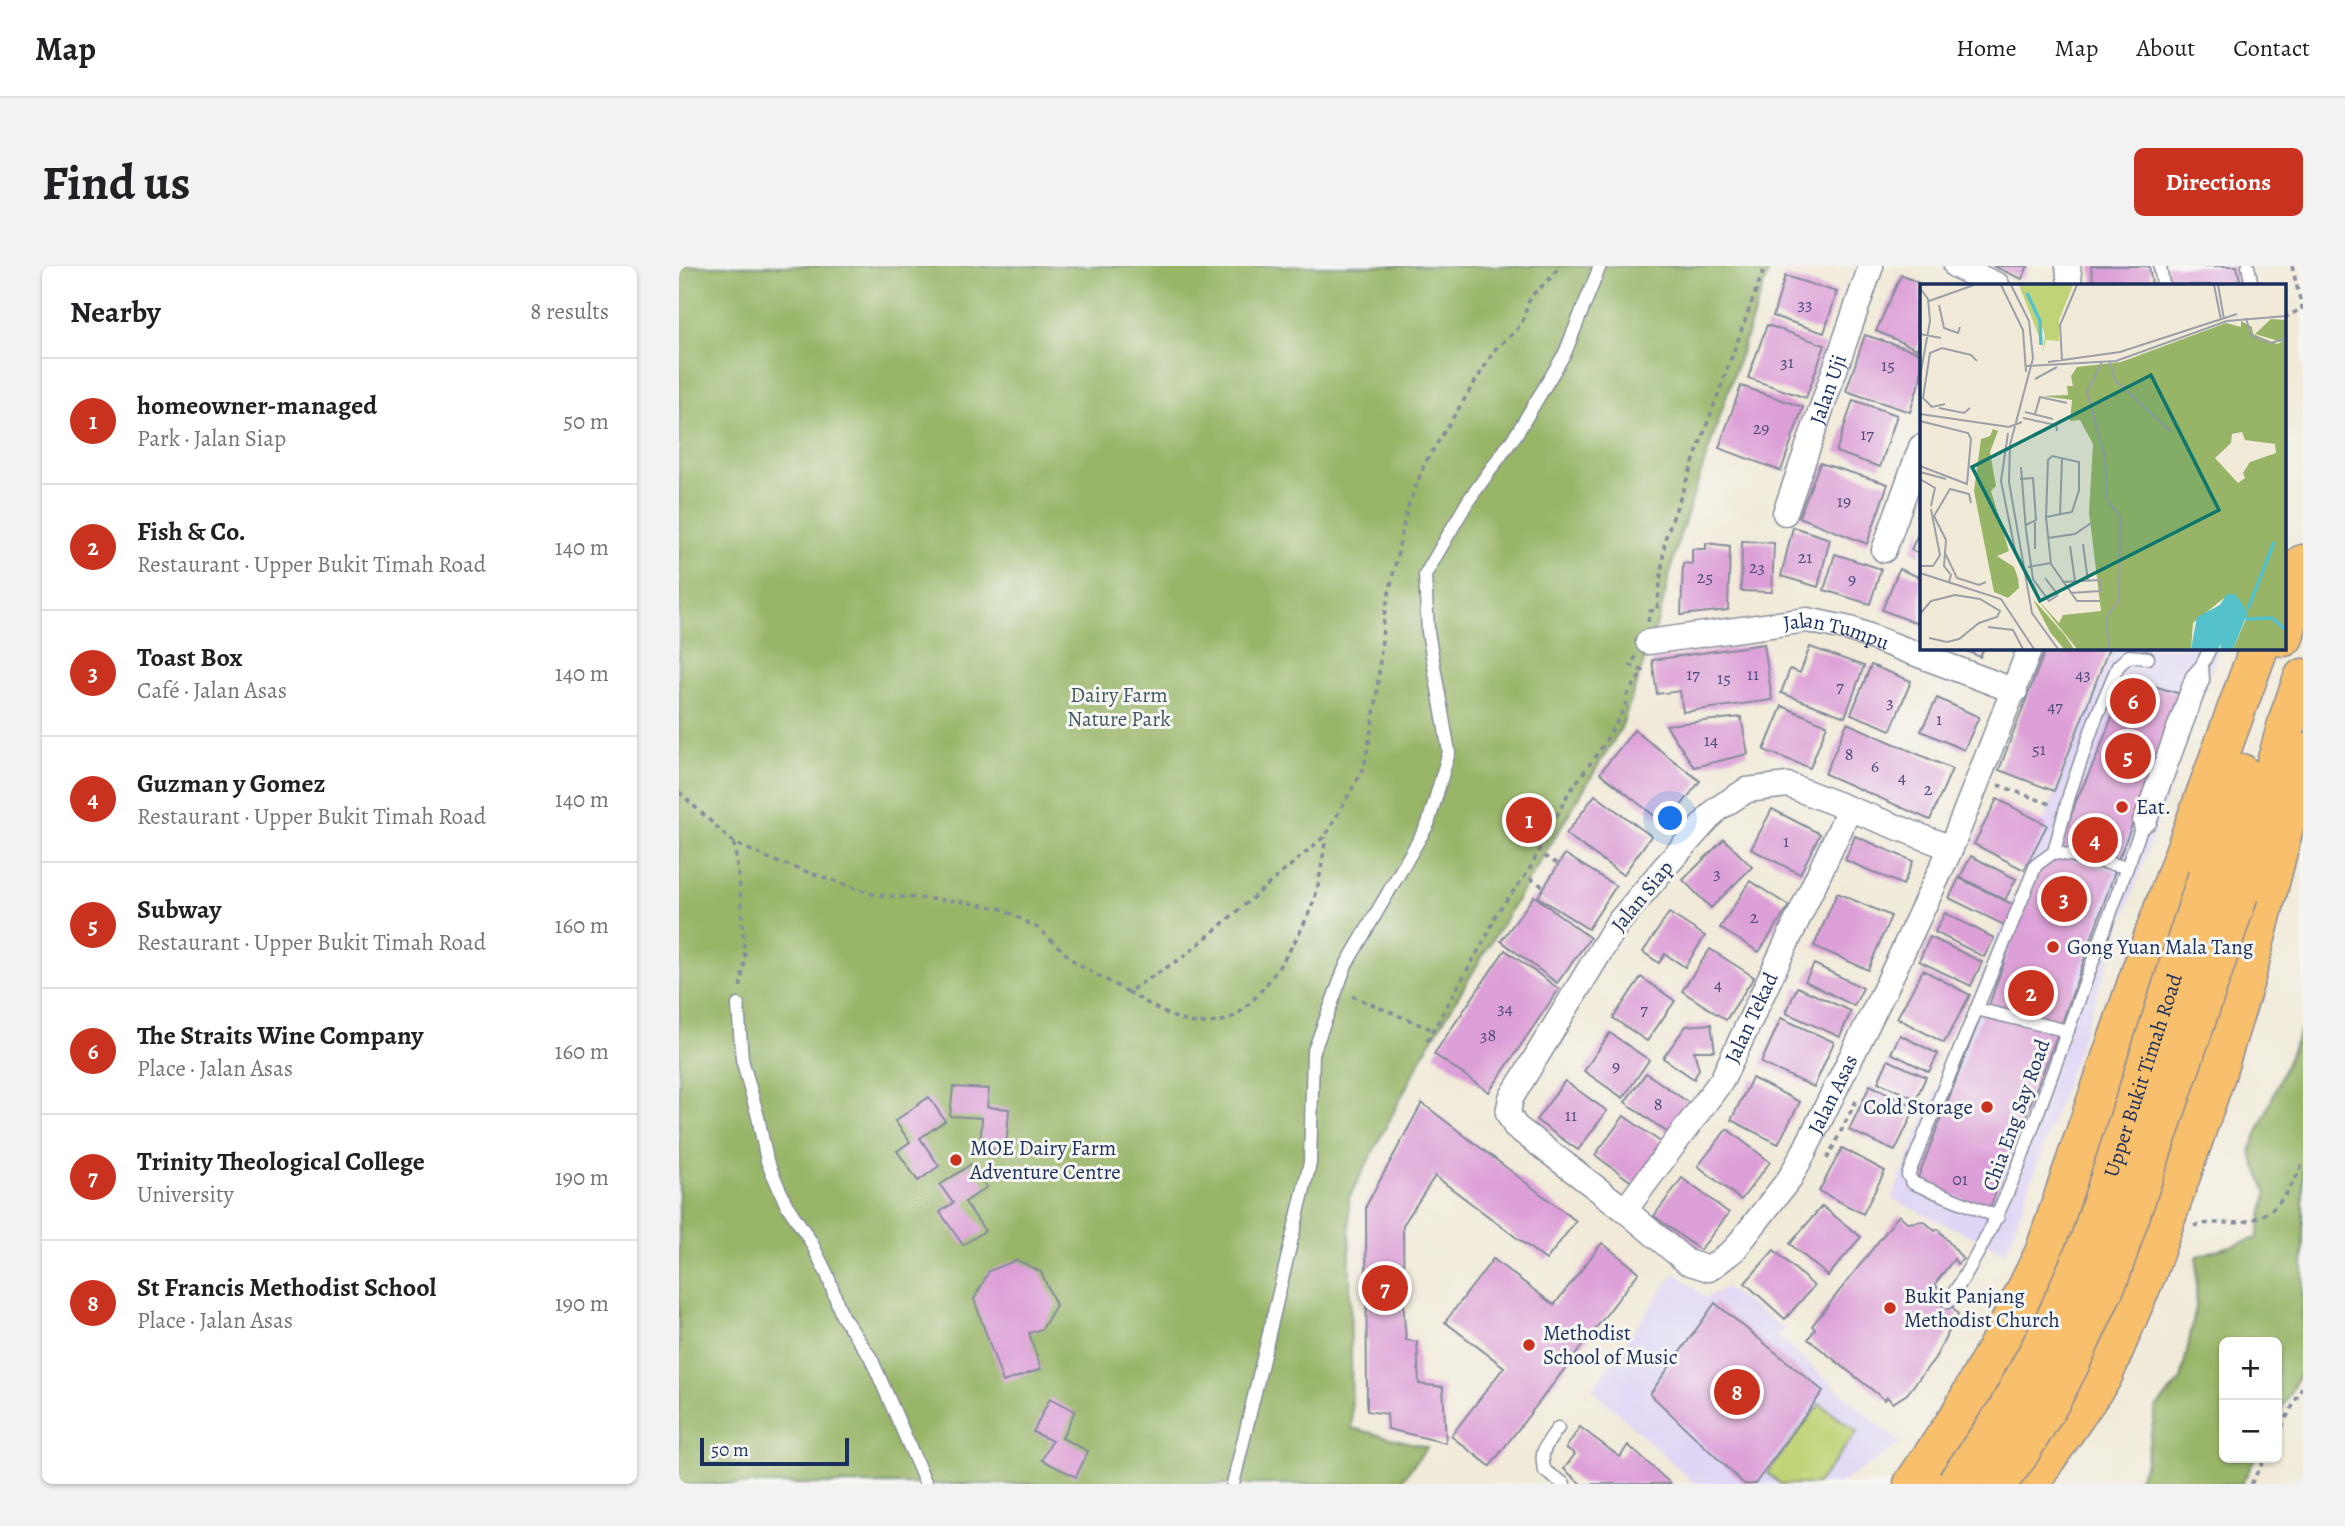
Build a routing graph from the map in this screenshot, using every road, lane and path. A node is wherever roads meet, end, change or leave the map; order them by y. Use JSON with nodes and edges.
{"nodes":[{"id":1,"x":1558,"y":266,"type":"edge"},
{"id":2,"x":1600,"y":266,"type":"edge"},
{"id":3,"x":1765,"y":266,"type":"edge"},
{"id":4,"x":1871,"y":266,"type":"edge"},
{"id":5,"x":1955,"y":266,"type":"edge"},
{"id":6,"x":2068,"y":266,"type":"edge"},
{"id":7,"x":2160,"y":266,"type":"edge"},
{"id":8,"x":2248,"y":266,"type":"edge"},
{"id":9,"x":2292,"y":266,"type":"edge"},
{"id":10,"x":1987,"y":283,"type":"edge"},
{"id":11,"x":2070,"y":284,"type":"edge"},
{"id":12,"x":2164,"y":284,"type":"edge"},
{"id":13,"x":2252,"y":284,"type":"edge"},
{"id":14,"x":2303,"y":310,"type":"edge"},
{"id":15,"x":2285,"y":318,"type":"edge"},
{"id":16,"x":1920,"y":450,"type":"edge"},
{"id":17,"x":1785,"y":513,"type":"dead end"},
{"id":18,"x":1884,"y":550,"type":"dead end"},
{"id":19,"x":2293,"y":559,"type":"edge"},
{"id":20,"x":2285,"y":628,"type":"edge"},
{"id":21,"x":1648,"y":633,"type":"junction"},
{"id":22,"x":2031,"y":649,"type":"edge"},
{"id":23,"x":2210,"y":649,"type":"edge"},
{"id":24,"x":2259,"y":649,"type":"edge"},
{"id":25,"x":2280,"y":649,"type":"edge"},
{"id":26,"x":2148,"y":658,"type":"dead end"},
{"id":27,"x":2303,"y":678,"type":"edge"},
{"id":28,"x":2015,"y":691,"type":"junction"},
{"id":29,"x":2303,"y":753,"type":"edge"},
{"id":30,"x":2002,"y":786,"type":"dead end"},
{"id":31,"x":679,"y":792,"type":"edge"},
{"id":32,"x":1849,"y":810,"type":"junction"},
{"id":33,"x":2065,"y":810,"type":"junction"},
{"id":34,"x":1326,"y":835,"type":"junction"},
{"id":35,"x":734,"y":843,"type":"junction"},
{"id":36,"x":1951,"y":848,"type":"junction"},
{"id":37,"x":2055,"y":852,"type":"junction"},
{"id":38,"x":1544,"y":856,"type":"dead end"},
{"id":39,"x":1558,"y":864,"type":"dead end"},
{"id":40,"x":2126,"y":867,"type":"junction"},
{"id":41,"x":1530,"y":878,"type":"dead end"},
{"id":42,"x":2223,"y":885,"type":"junction"},
{"id":43,"x":1544,"y":887,"type":"dead end"},
{"id":44,"x":1128,"y":992,"type":"junction"},
{"id":45,"x":1364,"y":1001,"type":"dead end"},
{"id":46,"x":739,"y":1004,"type":"joint"},
{"id":47,"x":1976,"y":1009,"type":"junction"},
{"id":48,"x":1433,"y":1030,"type":"junction"},
{"id":49,"x":2068,"y":1031,"type":"junction"},
{"id":50,"x":1427,"y":1041,"type":"dead end"},
{"id":51,"x":1511,"y":1098,"type":"joint"},
{"id":52,"x":2303,"y":1163,"type":"edge"},
{"id":53,"x":1625,"y":1210,"type":"junction"},
{"id":54,"x":1998,"y":1217,"type":"junction"},
{"id":55,"x":2194,"y":1226,"type":"dead end"},
{"id":56,"x":1948,"y":1302,"type":"dead end"},
{"id":57,"x":2303,"y":1386,"type":"edge"},
{"id":58,"x":2282,"y":1426,"type":"edge"},
{"id":59,"x":1558,"y":1428,"type":"dead end"},
{"id":60,"x":2262,"y":1463,"type":"edge"},
{"id":61,"x":926,"y":1484,"type":"edge"},
{"id":62,"x":1233,"y":1484,"type":"edge"},
{"id":63,"x":1564,"y":1484,"type":"edge"},
{"id":64,"x":1913,"y":1484,"type":"edge"},
{"id":65,"x":1956,"y":1484,"type":"edge"},
{"id":66,"x":1997,"y":1484,"type":"edge"},
{"id":67,"x":2029,"y":1484,"type":"edge"},
{"id":68,"x":2251,"y":1484,"type":"edge"}],
"edges":[{"from":1,"to":34,"type":"path"},
{"from":2,"to":62,"type":"lane"},
{"from":3,"to":21,"type":"path"},
{"from":4,"to":17,"type":"street","name":"Jalan Uji"},
{"from":5,"to":10,"type":"street"},
{"from":6,"to":11,"type":"street"},
{"from":7,"to":12,"type":"lane"},
{"from":8,"to":13,"type":"lane"},
{"from":9,"to":14,"type":"path"},
{"from":14,"to":15,"type":"path"},
{"from":16,"to":18,"type":"street"},
{"from":19,"to":20,"type":"highway"},
{"from":21,"to":28,"type":"street","name":"Jalan Tumpu"},
{"from":21,"to":48,"type":"path"},
{"from":22,"to":28,"type":"street","name":"Jalan Asas"},
{"from":23,"to":40,"type":"lane","name":"Chia Eng Say Road"},
{"from":24,"to":64,"type":"highway"},
{"from":25,"to":42,"type":"highway","name":"Upper Bukit Timah Road"},
{"from":26,"to":33,"type":"lane"},
{"from":27,"to":42,"type":"highway","name":"Upper Bukit Timah Road"},
{"from":28,"to":36,"type":"street","name":"Jalan Asas"},
{"from":29,"to":67,"type":"highway"},
{"from":30,"to":33,"type":"path"},
{"from":31,"to":35,"type":"path"},
{"from":32,"to":36,"type":"street","name":"Jalan Siap"},
{"from":32,"to":51,"type":"street","name":"Jalan Siap"},
{"from":32,"to":53,"type":"street","name":"Jalan Tekad"},
{"from":33,"to":37,"type":"lane"},
{"from":34,"to":44,"type":"path"},
{"from":34,"to":44,"type":"path"},
{"from":35,"to":44,"type":"path"},
{"from":35,"to":46,"type":"path"},
{"from":36,"to":53,"type":"street","name":"Jalan Asas"},
{"from":37,"to":40,"type":"lane"},
{"from":37,"to":47,"type":"lane"},
{"from":38,"to":39,"type":"path"},
{"from":40,"to":49,"type":"lane","name":"Chia Eng Say Road"},
{"from":41,"to":43,"type":"path"},
{"from":42,"to":65,"type":"highway","name":"Upper Bukit Timah Road","bridge":true},
{"from":42,"to":66,"type":"highway","name":"Upper Bukit Timah Road","bridge":true},
{"from":45,"to":48,"type":"path"},
{"from":46,"to":61,"type":"lane"},
{"from":47,"to":49,"type":"lane"},
{"from":47,"to":54,"type":"lane"},
{"from":48,"to":50,"type":"path"},
{"from":49,"to":54,"type":"lane","name":"Chia Eng Say Road"},
{"from":51,"to":53,"type":"street","name":"Jalan Asas"},
{"from":52,"to":55,"type":"path"},
{"from":54,"to":56,"type":"lane","name":"Chia Eng Say Road"},
{"from":57,"to":58,"type":"path"},
{"from":59,"to":63,"type":"lane"},
{"from":60,"to":68,"type":"path"}]}
